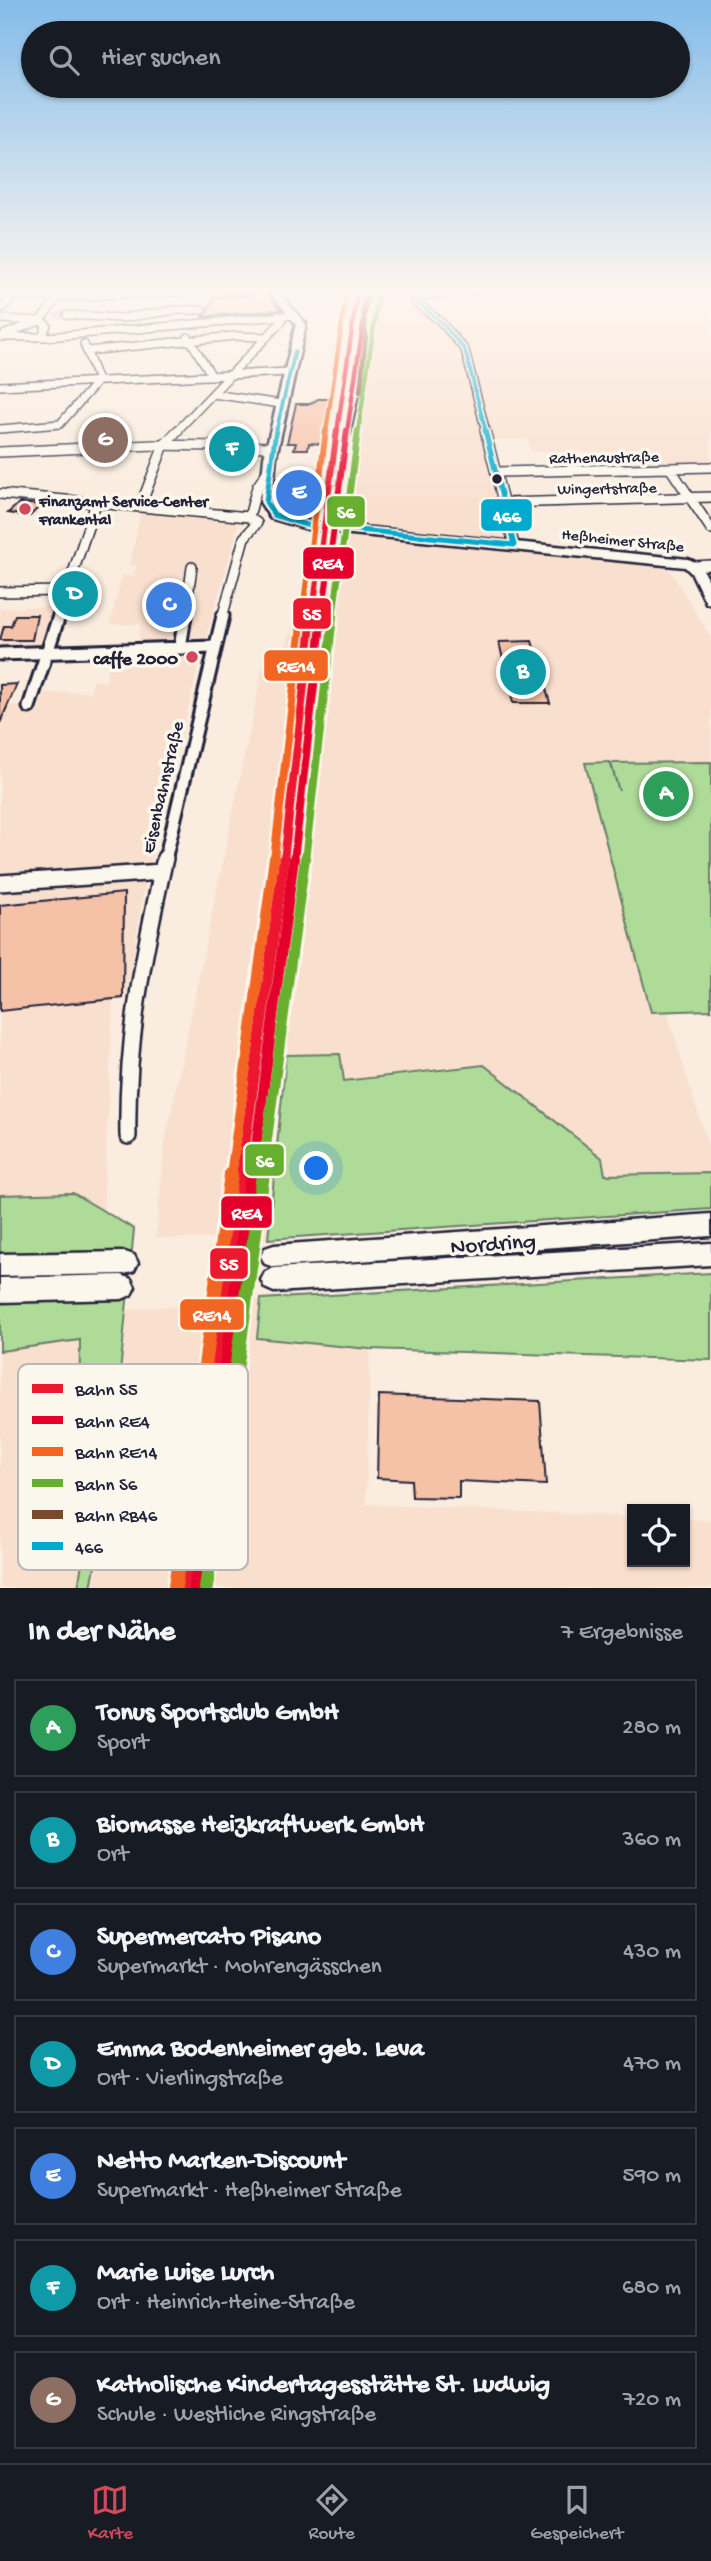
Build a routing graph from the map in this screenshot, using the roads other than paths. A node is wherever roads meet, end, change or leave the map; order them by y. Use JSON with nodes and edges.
{"nodes":[{"id":1,"x":91,"y":363,"type":"edge"},
{"id":2,"x":204,"y":363,"type":"edge"},
{"id":3,"x":244,"y":363,"type":"edge"},
{"id":4,"x":292,"y":363,"type":"edge"},
{"id":5,"x":468,"y":363,"type":"edge"},
{"id":6,"x":289,"y":372,"type":"junction"},
{"id":7,"x":233,"y":375,"type":"junction"},
{"id":8,"x":212,"y":376,"type":"junction"},
{"id":9,"x":98,"y":382,"type":"junction"},
{"id":10,"x":0,"y":386,"type":"edge"},
{"id":11,"x":213,"y":394,"type":"junction"},
{"id":12,"x":281,"y":404,"type":"junction"},
{"id":13,"x":0,"y":429,"type":"edge"},
{"id":14,"x":164,"y":445,"type":"junction"},
{"id":15,"x":272,"y":447,"type":"junction"},
{"id":16,"x":0,"y":452,"type":"edge"},
{"id":17,"x":271,"y":466,"type":"junction"},
{"id":18,"x":711,"y":467,"type":"edge"},
{"id":19,"x":670,"y":468,"type":"junction"},
{"id":20,"x":497,"y":472,"type":"junction"},
{"id":21,"x":0,"y":494,"type":"edge"},
{"id":22,"x":711,"y":497,"type":"edge"},
{"id":23,"x":690,"y":498,"type":"junction"},
{"id":24,"x":96,"y":503,"type":"junction"},
{"id":25,"x":504,"y":503,"type":"junction"},
{"id":26,"x":140,"y":507,"type":"junction"},
{"id":27,"x":249,"y":517,"type":"junction"},
{"id":28,"x":281,"y":519,"type":"joint"},
{"id":29,"x":711,"y":530,"type":"edge"},
{"id":30,"x":514,"y":545,"type":"junction"},
{"id":31,"x":711,"y":565,"type":"edge"},
{"id":32,"x":694,"y":566,"type":"junction"},
{"id":33,"x":191,"y":567,"type":"dead end"},
{"id":34,"x":67,"y":590,"type":"junction"},
{"id":35,"x":0,"y":592,"type":"edge"},
{"id":36,"x":711,"y":600,"type":"edge"},
{"id":37,"x":214,"y":647,"type":"junction"},
{"id":38,"x":180,"y":648,"type":"junction"},
{"id":39,"x":48,"y":653,"type":"junction"},
{"id":40,"x":0,"y":654,"type":"edge"},
{"id":41,"x":29,"y":707,"type":"dead end"},
{"id":42,"x":162,"y":872,"type":"junction"},
{"id":43,"x":0,"y":883,"type":"edge"},
{"id":44,"x":128,"y":1136,"type":"dead end"},
{"id":45,"x":711,"y":1225,"type":"edge"},
{"id":46,"x":711,"y":1254,"type":"edge"},
{"id":47,"x":0,"y":1265,"type":"edge"},
{"id":48,"x":0,"y":1290,"type":"edge"}],
"edges":[{"from":1,"to":9,"type":"street"},
{"from":2,"to":8,"type":"street"},
{"from":3,"to":7,"type":"street"},
{"from":4,"to":6,"type":"street","name":"Eisenbahnstraße"},
{"from":5,"to":20,"type":"street"},
{"from":6,"to":7,"type":"street"},
{"from":6,"to":12,"type":"street","name":"Eisenbahnstraße"},
{"from":7,"to":8,"type":"street"},
{"from":7,"to":11,"type":"street"},
{"from":8,"to":9,"type":"street"},
{"from":9,"to":10,"type":"street"},
{"from":9,"to":13,"type":"street"},
{"from":11,"to":12,"type":"street"},
{"from":11,"to":14,"type":"street"},
{"from":12,"to":15,"type":"street","name":"Eisenbahnstraße"},
{"from":14,"to":15,"type":"street"},
{"from":14,"to":16,"type":"street"},
{"from":14,"to":26,"type":"street"},
{"from":15,"to":17,"type":"street","name":"Eisenbahnstraße"},
{"from":17,"to":27,"type":"street","name":"Eisenbahnstraße"},
{"from":17,"to":28,"type":"street","name":"Eisenbahnstraße"},
{"from":18,"to":19,"type":"street","name":"Rathenaustraße"},
{"from":19,"to":20,"type":"street","name":"Rathenaustraße"},
{"from":19,"to":23,"type":"street"},
{"from":20,"to":25,"type":"street"},
{"from":21,"to":24,"type":"street"},
{"from":22,"to":23,"type":"street","name":"Wingertstraße"},
{"from":23,"to":25,"type":"street","name":"Wingertstraße"},
{"from":23,"to":29,"type":"street"},
{"from":24,"to":26,"type":"street"},
{"from":24,"to":34,"type":"street"},
{"from":25,"to":30,"type":"street"},
{"from":26,"to":27,"type":"street"},
{"from":27,"to":37,"type":"street","name":"Eisenbahnstraße"},
{"from":28,"to":30,"type":"street","name":"Heßheimer Straße"},
{"from":30,"to":32,"type":"street","name":"Heßheimer Straße"},
{"from":31,"to":32,"type":"street","name":"Heßheimer Straße"},
{"from":32,"to":36,"type":"street"},
{"from":33,"to":38,"type":"street"},
{"from":34,"to":35,"type":"street"},
{"from":34,"to":39,"type":"street"},
{"from":37,"to":38,"type":"street"},
{"from":37,"to":42,"type":"street","name":"Eisenbahnstraße"},
{"from":38,"to":39,"type":"street"},
{"from":39,"to":40,"type":"street"},
{"from":39,"to":41,"type":"street"},
{"from":42,"to":43,"type":"street"},
{"from":42,"to":44,"type":"street","name":"Eisenbahnstraße"},
{"from":45,"to":46,"type":"street","name":"Nordring"},
{"from":47,"to":48,"type":"street"}]}
